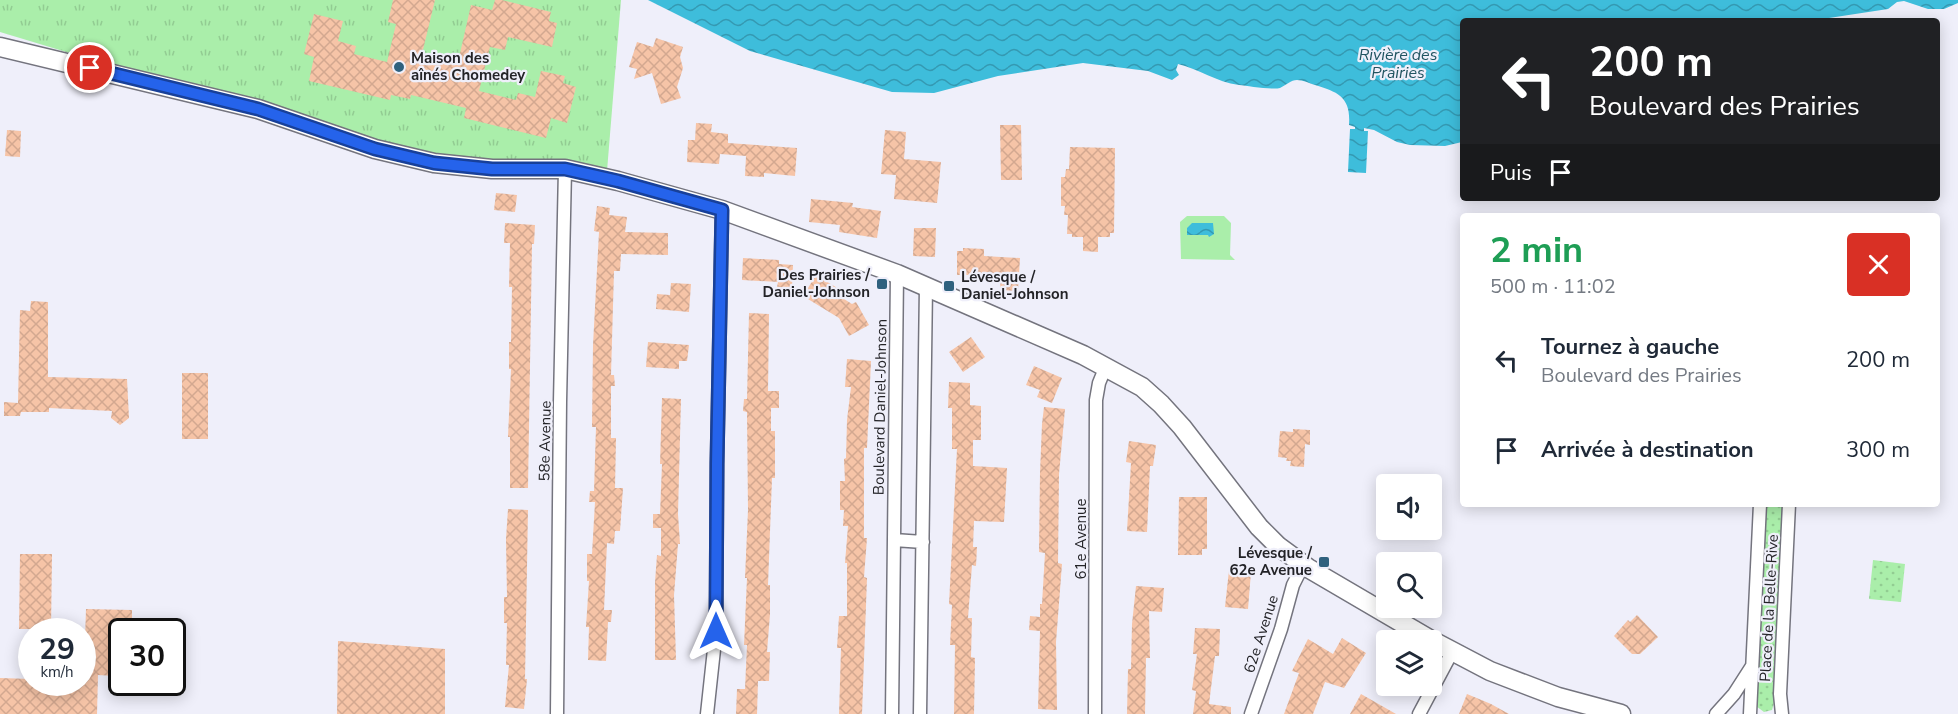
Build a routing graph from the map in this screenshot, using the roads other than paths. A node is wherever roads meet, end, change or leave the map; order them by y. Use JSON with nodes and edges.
{"nodes":[{"id":1,"x":0,"y":47,"type":"edge"},
{"id":2,"x":565,"y":169,"type":"junction"},
{"id":3,"x":722,"y":210,"type":"junction"},
{"id":4,"x":897,"y":274,"type":"junction"},
{"id":5,"x":926,"y":286,"type":"junction"},
{"id":6,"x":1106,"y":366,"type":"junction"},
{"id":7,"x":1760,"y":507,"type":"edge"},
{"id":8,"x":1789,"y":507,"type":"edge"},
{"id":9,"x":894,"y":540,"type":"junction"},
{"id":10,"x":922,"y":542,"type":"junction"},
{"id":11,"x":1303,"y":564,"type":"junction"},
{"id":12,"x":1452,"y":652,"type":"junction"},
{"id":13,"x":1752,"y":665,"type":"junction"},
{"id":14,"x":1583,"y":709,"type":"edge"},
{"id":15,"x":557,"y":714,"type":"edge"},
{"id":16,"x":707,"y":714,"type":"edge"},
{"id":17,"x":892,"y":714,"type":"edge"},
{"id":18,"x":920,"y":714,"type":"edge"},
{"id":19,"x":1095,"y":714,"type":"edge"},
{"id":20,"x":1251,"y":714,"type":"edge"},
{"id":21,"x":1419,"y":714,"type":"edge"},
{"id":22,"x":1622,"y":714,"type":"edge"},
{"id":23,"x":1716,"y":714,"type":"edge"},
{"id":24,"x":1750,"y":714,"type":"edge"},
{"id":25,"x":1782,"y":714,"type":"edge"}],
"edges":[{"from":1,"to":2,"type":"street"},
{"from":2,"to":3,"type":"street"},
{"from":2,"to":15,"type":"street","name":"58e Avenue"},
{"from":3,"to":4,"type":"street"},
{"from":3,"to":16,"type":"street"},
{"from":4,"to":5,"type":"street"},
{"from":4,"to":9,"type":"street","name":"Boulevard Daniel-Johnson"},
{"from":5,"to":6,"type":"street"},
{"from":5,"to":10,"type":"street"},
{"from":6,"to":11,"type":"street"},
{"from":6,"to":19,"type":"street","name":"61e Avenue"},
{"from":7,"to":13,"type":"street","name":"Place de la Belle-Rive"},
{"from":8,"to":25,"type":"street","name":"Place de la Belle-Rive"},
{"from":9,"to":10,"type":"street"},
{"from":9,"to":17,"type":"street","name":"Boulevard Daniel-Johnson"},
{"from":10,"to":18,"type":"street"},
{"from":11,"to":12,"type":"street"},
{"from":11,"to":20,"type":"street","name":"62e Avenue"},
{"from":12,"to":14,"type":"street"},
{"from":12,"to":21,"type":"street"},
{"from":13,"to":23,"type":"street","name":"Place de la Belle-Rive"},
{"from":13,"to":24,"type":"street","name":"Place de la Belle-Rive"},
{"from":14,"to":22,"type":"street"}]}
